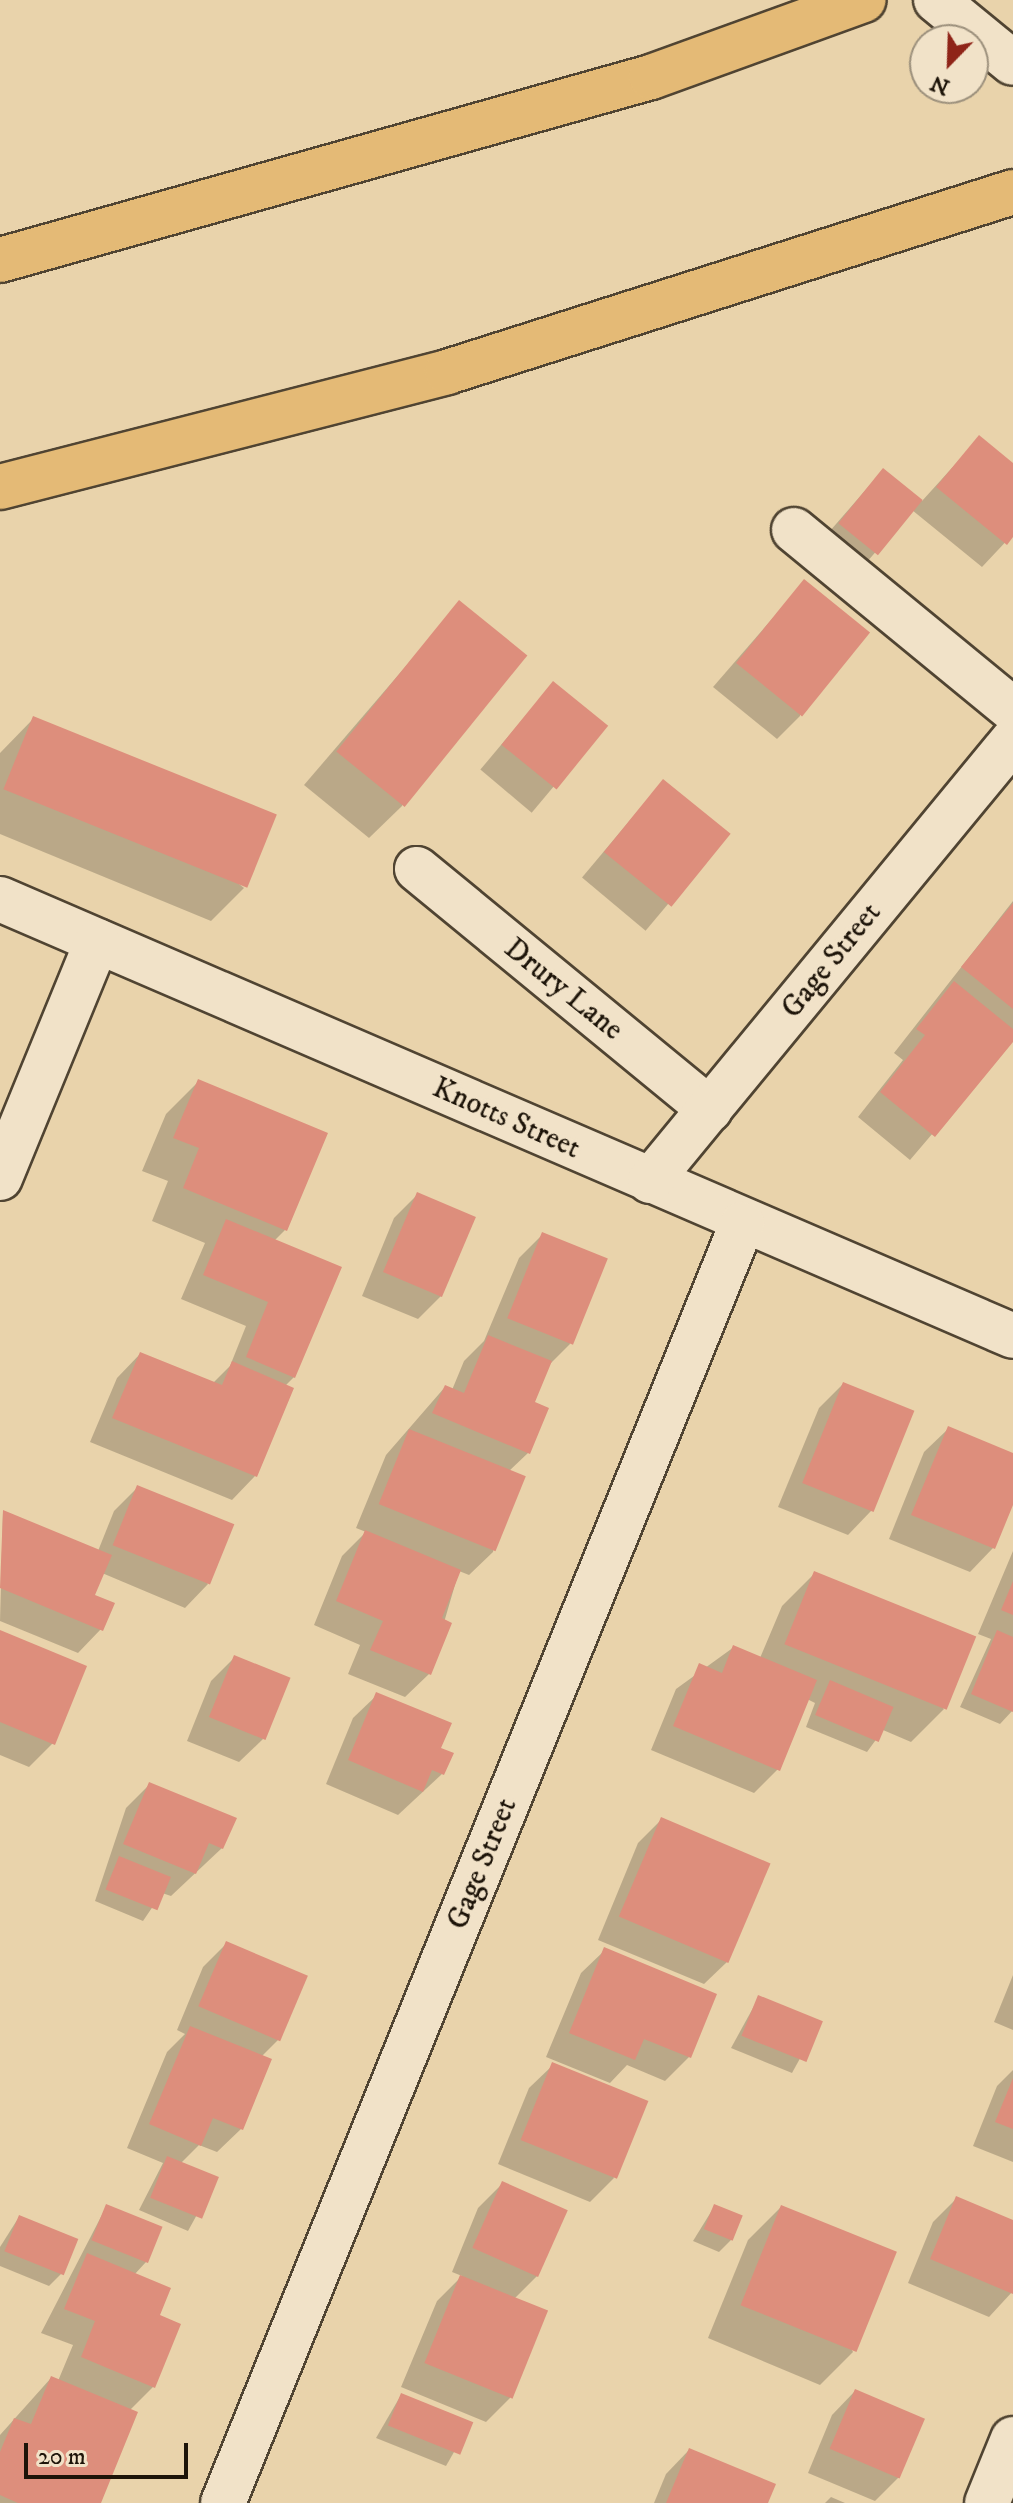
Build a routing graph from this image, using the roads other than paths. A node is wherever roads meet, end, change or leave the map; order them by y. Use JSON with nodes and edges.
{"nodes":[{"id":1,"x":864,"y":0,"type":"edge"},
{"id":2,"x":936,"y":0,"type":"edge"},
{"id":3,"x":1013,"y":63,"type":"edge"},
{"id":4,"x":1013,"y":192,"type":"edge"},
{"id":5,"x":0,"y":260,"type":"edge"},
{"id":6,"x":0,"y":487,"type":"edge"},
{"id":7,"x":794,"y":530,"type":"dead end"},
{"id":8,"x":1013,"y":710,"type":"edge"},
{"id":9,"x":1013,"y":740,"type":"edge"},
{"id":10,"x":417,"y":869,"type":"dead end"},
{"id":11,"x":0,"y":899,"type":"edge"},
{"id":12,"x":97,"y":941,"type":"junction"},
{"id":13,"x":710,"y":1110,"type":"junction"},
{"id":14,"x":0,"y":1178,"type":"edge"},
{"id":15,"x":650,"y":1181,"type":"junction"},
{"id":16,"x":742,"y":1224,"type":"junction"},
{"id":17,"x":1013,"y":1336,"type":"edge"},
{"id":18,"x":1013,"y":2439,"type":"edge"},
{"id":19,"x":223,"y":2503,"type":"edge"},
{"id":20,"x":987,"y":2503,"type":"edge"}],
"edges":[{"from":1,"to":5,"type":"highway"},
{"from":2,"to":3,"type":"street"},
{"from":4,"to":6,"type":"highway"},
{"from":7,"to":8,"type":"street"},
{"from":9,"to":13,"type":"street","name":"Gage Street"},
{"from":10,"to":13,"type":"street","name":"Drury Lane"},
{"from":11,"to":12,"type":"street","name":"Knotts Street"},
{"from":12,"to":14,"type":"street"},
{"from":12,"to":15,"type":"street","name":"Knotts Street"},
{"from":13,"to":15,"type":"street","name":"Gage Street"},
{"from":15,"to":16,"type":"street","name":"Knotts Street"},
{"from":16,"to":17,"type":"street","name":"Knotts Street"},
{"from":16,"to":19,"type":"street","name":"Gage Street"},
{"from":18,"to":20,"type":"street"}]}
